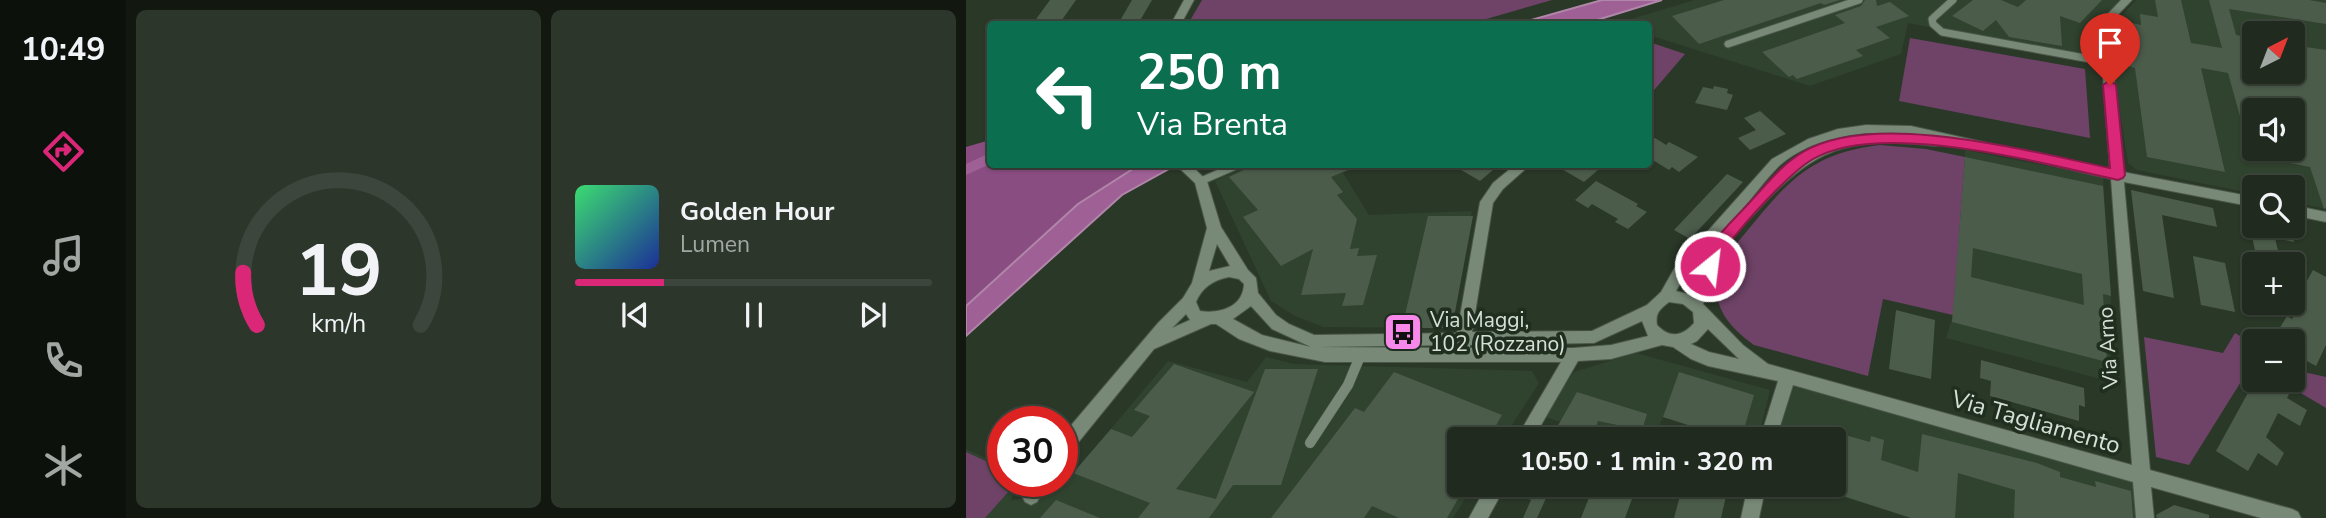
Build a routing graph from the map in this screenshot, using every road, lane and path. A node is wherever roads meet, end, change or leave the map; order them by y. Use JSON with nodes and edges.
{"nodes":[{"id":1,"x":1189,"y":0,"type":"edge"},
{"id":2,"x":1859,"y":0,"type":"edge"},
{"id":3,"x":2127,"y":0,"type":"edge"},
{"id":4,"x":1948,"y":1,"type":"edge"},
{"id":5,"x":1178,"y":21,"type":"edge"},
{"id":6,"x":1728,"y":44,"type":"dead end"},
{"id":7,"x":2108,"y":62,"type":"junction"},
{"id":8,"x":1999,"y":150,"type":"junction"},
{"id":9,"x":1186,"y":168,"type":"edge"},
{"id":10,"x":1231,"y":168,"type":"edge"},
{"id":11,"x":1520,"y":168,"type":"edge"},
{"id":12,"x":2118,"y":175,"type":"junction"},
{"id":13,"x":1201,"y":181,"type":"junction"},
{"id":14,"x":2242,"y":200,"type":"edge"},
{"id":15,"x":2305,"y":213,"type":"edge"},
{"id":16,"x":2326,"y":217,"type":"edge"},
{"id":17,"x":1214,"y":228,"type":"junction"},
{"id":18,"x":1243,"y":274,"type":"junction"},
{"id":19,"x":1199,"y":283,"type":"junction"},
{"id":20,"x":1250,"y":293,"type":"junction"},
{"id":21,"x":1666,"y":296,"type":"junction"},
{"id":22,"x":1189,"y":302,"type":"junction"},
{"id":23,"x":1699,"y":309,"type":"junction"},
{"id":24,"x":1649,"y":310,"type":"junction"},
{"id":25,"x":1214,"y":319,"type":"junction"},
{"id":26,"x":1661,"y":339,"type":"junction"},
{"id":27,"x":1677,"y":342,"type":"junction"},
{"id":28,"x":1151,"y":344,"type":"junction"},
{"id":29,"x":1462,"y":347,"type":"junction"},
{"id":30,"x":1363,"y":348,"type":"junction"},
{"id":31,"x":1573,"y":355,"type":"junction"},
{"id":32,"x":1768,"y":371,"type":"junction"},
{"id":33,"x":1787,"y":378,"type":"junction"},
{"id":34,"x":1531,"y":427,"type":"edge"},
{"id":35,"x":1772,"y":427,"type":"edge"},
{"id":36,"x":1078,"y":430,"type":"edge"},
{"id":37,"x":1310,"y":443,"type":"dead end"},
{"id":38,"x":2141,"y":477,"type":"junction"},
{"id":39,"x":1490,"y":497,"type":"edge"},
{"id":40,"x":1754,"y":497,"type":"edge"},
{"id":41,"x":1478,"y":518,"type":"edge"},
{"id":42,"x":1750,"y":518,"type":"edge"},
{"id":43,"x":2145,"y":518,"type":"edge"},
{"id":44,"x":2292,"y":518,"type":"edge"}],
"edges":[{"from":1,"to":5,"type":"street"},
{"from":2,"to":6,"type":"lane"},
{"from":3,"to":7,"type":"street","name":"Via Arno"},
{"from":4,"to":7,"type":"lane"},
{"from":7,"to":12,"type":"street","name":"Via Arno"},
{"from":8,"to":12,"type":"street"},
{"from":8,"to":21,"type":"street"},
{"from":8,"to":23,"type":"street"},
{"from":9,"to":13,"type":"street"},
{"from":10,"to":13,"type":"lane"},
{"from":11,"to":29,"type":"street"},
{"from":12,"to":14,"type":"street"},
{"from":12,"to":38,"type":"street","name":"Via Arno"},
{"from":13,"to":17,"type":"street"},
{"from":15,"to":16,"type":"street"},
{"from":17,"to":18,"type":"street"},
{"from":17,"to":19,"type":"street"},
{"from":18,"to":19,"type":"street"},
{"from":18,"to":20,"type":"street"},
{"from":19,"to":22,"type":"street"},
{"from":20,"to":25,"type":"street"},
{"from":20,"to":30,"type":"street"},
{"from":21,"to":23,"type":"street"},
{"from":21,"to":24,"type":"street"},
{"from":22,"to":25,"type":"street"},
{"from":22,"to":28,"type":"street"},
{"from":23,"to":27,"type":"street"},
{"from":23,"to":32,"type":"street","name":"Via Tagliamento"},
{"from":24,"to":26,"type":"street"},
{"from":24,"to":29,"type":"street"},
{"from":25,"to":28,"type":"street"},
{"from":25,"to":30,"type":"street"},
{"from":26,"to":27,"type":"street"},
{"from":26,"to":31,"type":"street"},
{"from":27,"to":32,"type":"street","name":"Via Tagliamento"},
{"from":28,"to":36,"type":"street"},
{"from":29,"to":30,"type":"street"},
{"from":29,"to":31,"type":"street"},
{"from":30,"to":37,"type":"lane"},
{"from":31,"to":34,"type":"street"},
{"from":32,"to":33,"type":"street","name":"Via Tagliamento"},
{"from":33,"to":35,"type":"street"},
{"from":33,"to":38,"type":"street","name":"Via Tagliamento"},
{"from":38,"to":43,"type":"street","name":"Via Arno"},
{"from":38,"to":44,"type":"street","name":"Via Tagliamento"},
{"from":39,"to":41,"type":"street"},
{"from":40,"to":42,"type":"street"}]}
